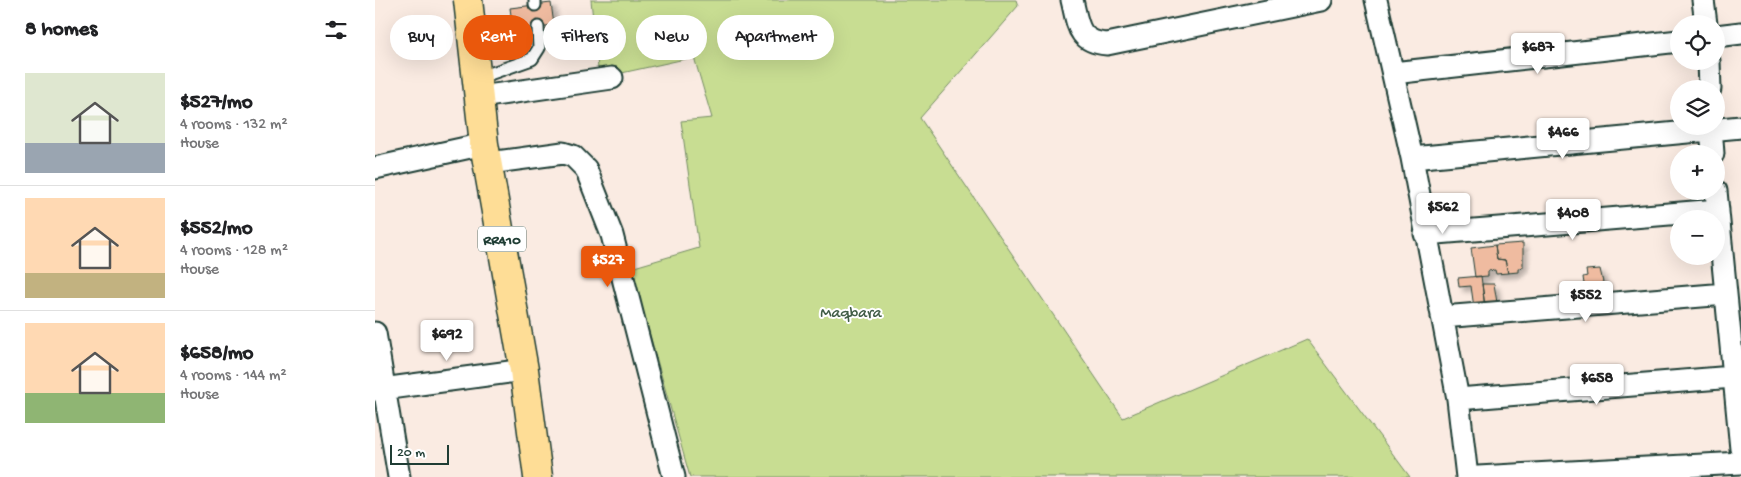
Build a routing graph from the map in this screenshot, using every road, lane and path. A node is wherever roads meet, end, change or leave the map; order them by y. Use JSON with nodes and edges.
{"nodes":[{"id":1,"x":468,"y":0,"type":"edge"},
{"id":2,"x":1072,"y":0,"type":"edge"},
{"id":3,"x":1321,"y":0,"type":"edge"},
{"id":4,"x":1376,"y":0,"type":"edge"},
{"id":5,"x":1703,"y":0,"type":"edge"},
{"id":6,"x":1705,"y":15,"type":"edge"},
{"id":7,"x":538,"y":27,"type":"dead end"},
{"id":8,"x":1741,"y":33,"type":"edge"},
{"id":9,"x":1725,"y":35,"type":"edge"},
{"id":10,"x":1670,"y":42,"type":"edge"},
{"id":11,"x":1393,"y":73,"type":"junction"},
{"id":12,"x":612,"y":78,"type":"dead end"},
{"id":13,"x":479,"y":87,"type":"junction"},
{"id":14,"x":1741,"y":127,"type":"edge"},
{"id":15,"x":1725,"y":128,"type":"edge"},
{"id":16,"x":1670,"y":132,"type":"edge"},
{"id":17,"x":487,"y":153,"type":"junction"},
{"id":18,"x":1412,"y":158,"type":"junction"},
{"id":19,"x":375,"y":168,"type":"edge"},
{"id":20,"x":1717,"y":201,"type":"edge"},
{"id":21,"x":1425,"y":234,"type":"junction"},
{"id":22,"x":1726,"y":294,"type":"junction"},
{"id":23,"x":1442,"y":317,"type":"junction"},
{"id":24,"x":375,"y":333,"type":"edge"},
{"id":25,"x":1736,"y":345,"type":"edge"},
{"id":26,"x":524,"y":370,"type":"junction"},
{"id":27,"x":1733,"y":377,"type":"junction"},
{"id":28,"x":379,"y":390,"type":"edge"},
{"id":29,"x":1458,"y":399,"type":"junction"},
{"id":30,"x":1741,"y":449,"type":"edge"},
{"id":31,"x":1741,"y":463,"type":"edge"},
{"id":32,"x":399,"y":477,"type":"edge"},
{"id":33,"x":538,"y":477,"type":"edge"},
{"id":34,"x":675,"y":477,"type":"edge"},
{"id":35,"x":1467,"y":477,"type":"edge"},
{"id":36,"x":1478,"y":477,"type":"edge"}],
"edges":[{"from":1,"to":13,"type":"highway","number":"RR410"},
{"from":2,"to":3,"type":"street"},
{"from":4,"to":11,"type":"street"},
{"from":5,"to":6,"type":"street"},
{"from":7,"to":13,"type":"lane"},
{"from":8,"to":9,"type":"street"},
{"from":10,"to":11,"type":"street"},
{"from":11,"to":18,"type":"street"},
{"from":12,"to":13,"type":"street"},
{"from":13,"to":17,"type":"highway","number":"RR410"},
{"from":14,"to":15,"type":"street"},
{"from":16,"to":18,"type":"street"},
{"from":17,"to":19,"type":"street"},
{"from":17,"to":26,"type":"highway","number":"RR410"},
{"from":17,"to":34,"type":"street"},
{"from":18,"to":21,"type":"street"},
{"from":20,"to":21,"type":"street"},
{"from":20,"to":22,"type":"street"},
{"from":21,"to":23,"type":"street"},
{"from":22,"to":23,"type":"street"},
{"from":22,"to":25,"type":"street"},
{"from":23,"to":29,"type":"street"},
{"from":24,"to":28,"type":"street"},
{"from":25,"to":27,"type":"street"},
{"from":26,"to":28,"type":"street"},
{"from":26,"to":33,"type":"highway","number":"RR410"},
{"from":27,"to":29,"type":"street"},
{"from":27,"to":30,"type":"street"},
{"from":28,"to":32,"type":"street"},
{"from":29,"to":35,"type":"street"},
{"from":31,"to":36,"type":"street"}]}
